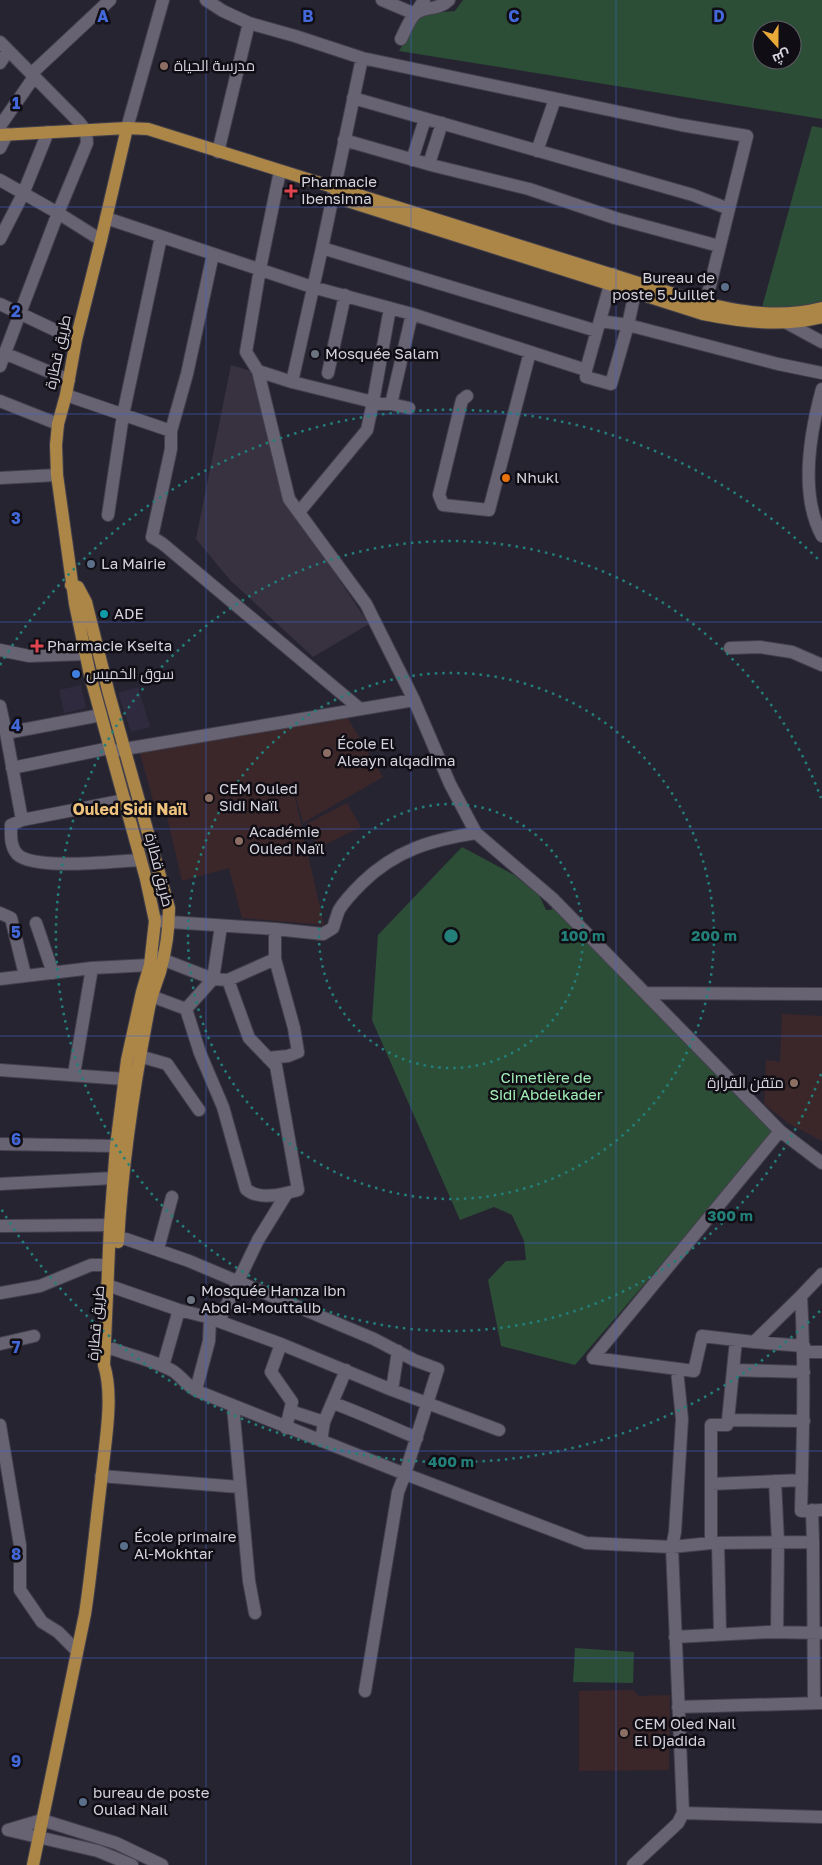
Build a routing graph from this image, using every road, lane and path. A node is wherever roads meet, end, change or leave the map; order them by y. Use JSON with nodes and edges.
{"nodes":[{"id":1,"x":110,"y":0,"type":"edge"},
{"id":2,"x":163,"y":0,"type":"edge"},
{"id":3,"x":206,"y":0,"type":"edge"},
{"id":4,"x":383,"y":0,"type":"edge"},
{"id":5,"x":424,"y":0,"type":"edge"},
{"id":6,"x":449,"y":0,"type":"edge"},
{"id":7,"x":415,"y":14,"type":"junction"},
{"id":8,"x":249,"y":23,"type":"junction"},
{"id":9,"x":401,"y":39,"type":"dead end"},
{"id":10,"x":4,"y":46,"type":"edge"},
{"id":11,"x":362,"y":58,"type":"junction"},
{"id":12,"x":0,"y":63,"type":"edge"},
{"id":13,"x":33,"y":76,"type":"junction"},
{"id":14,"x":353,"y":98,"type":"junction"},
{"id":15,"x":555,"y":99,"type":"junction"},
{"id":16,"x":425,"y":118,"type":"junction"},
{"id":17,"x":442,"y":123,"type":"junction"},
{"id":18,"x":127,"y":128,"type":"junction"},
{"id":19,"x":86,"y":131,"type":"junction"},
{"id":20,"x":2,"y":132,"type":"edge"},
{"id":21,"x":48,"y":132,"type":"junction"},
{"id":22,"x":344,"y":140,"type":"junction"},
{"id":23,"x":0,"y":148,"type":"edge"},
{"id":24,"x":537,"y":151,"type":"junction"},
{"id":25,"x":218,"y":152,"type":"junction"},
{"id":26,"x":412,"y":160,"type":"junction"},
{"id":27,"x":429,"y":164,"type":"junction"},
{"id":28,"x":280,"y":175,"type":"junction"},
{"id":29,"x":0,"y":180,"type":"edge"},
{"id":30,"x":332,"y":192,"type":"junction"},
{"id":31,"x":23,"y":194,"type":"junction"},
{"id":32,"x":729,"y":209,"type":"junction"},
{"id":33,"x":58,"y":213,"type":"junction"},
{"id":34,"x":106,"y":218,"type":"junction"},
{"id":35,"x":161,"y":237,"type":"junction"},
{"id":36,"x":0,"y":240,"type":"edge"},
{"id":37,"x":101,"y":240,"type":"junction"},
{"id":38,"x":720,"y":246,"type":"junction"},
{"id":39,"x":322,"y":248,"type":"junction"},
{"id":40,"x":213,"y":254,"type":"junction"},
{"id":41,"x":260,"y":269,"type":"junction"},
{"id":42,"x":611,"y":279,"type":"junction"},
{"id":43,"x":312,"y":286,"type":"junction"},
{"id":44,"x":635,"y":292,"type":"junction"},
{"id":45,"x":345,"y":295,"type":"junction"},
{"id":46,"x":0,"y":304,"type":"edge"},
{"id":47,"x":390,"y":308,"type":"junction"},
{"id":48,"x":822,"y":308,"type":"edge"},
{"id":49,"x":704,"y":309,"type":"junction"},
{"id":50,"x":19,"y":312,"type":"junction"},
{"id":51,"x":412,"y":314,"type":"junction"},
{"id":52,"x":822,"y":317,"type":"edge"},
{"id":53,"x":787,"y":323,"type":"junction"},
{"id":54,"x":628,"y":325,"type":"junction"},
{"id":55,"x":598,"y":326,"type":"junction"},
{"id":56,"x":76,"y":340,"type":"junction"},
{"id":57,"x":822,"y":342,"type":"edge"},
{"id":58,"x":530,"y":352,"type":"junction"},
{"id":59,"x":4,"y":353,"type":"junction"},
{"id":60,"x":0,"y":366,"type":"edge"},
{"id":61,"x":586,"y":370,"type":"junction"},
{"id":62,"x":258,"y":371,"type":"junction"},
{"id":63,"x":328,"y":373,"type":"dead end"},
{"id":64,"x":822,"y":373,"type":"edge"},
{"id":65,"x":69,"y":380,"type":"junction"},
{"id":66,"x":292,"y":382,"type":"junction"},
{"id":67,"x":822,"y":390,"type":"edge"},
{"id":68,"x":66,"y":395,"type":"junction"},
{"id":69,"x":467,"y":396,"type":"dead end"},
{"id":70,"x":0,"y":401,"type":"edge"},
{"id":71,"x":372,"y":403,"type":"junction"},
{"id":72,"x":391,"y":404,"type":"junction"},
{"id":73,"x":409,"y":408,"type":"dead end"},
{"id":74,"x":124,"y":414,"type":"junction"},
{"id":75,"x":58,"y":424,"type":"junction"},
{"id":76,"x":171,"y":431,"type":"junction"},
{"id":77,"x":57,"y":475,"type":"junction"},
{"id":78,"x":0,"y":478,"type":"edge"},
{"id":79,"x":299,"y":512,"type":"junction"},
{"id":80,"x":108,"y":515,"type":"dead end"},
{"id":81,"x":822,"y":536,"type":"edge"},
{"id":82,"x":71,"y":585,"type":"junction"},
{"id":83,"x":730,"y":648,"type":"dead end"},
{"id":84,"x":0,"y":650,"type":"edge"},
{"id":85,"x":86,"y":654,"type":"junction"},
{"id":86,"x":822,"y":666,"type":"edge"},
{"id":87,"x":414,"y":700,"type":"junction"},
{"id":88,"x":0,"y":706,"type":"edge"},
{"id":89,"x":359,"y":708,"type":"junction"},
{"id":90,"x":101,"y":715,"type":"junction"},
{"id":91,"x":2,"y":720,"type":"edge"},
{"id":92,"x":6,"y":733,"type":"junction"},
{"id":93,"x":110,"y":750,"type":"junction"},
{"id":94,"x":125,"y":750,"type":"junction"},
{"id":95,"x":7,"y":763,"type":"edge"},
{"id":96,"x":125,"y":800,"type":"junction"},
{"id":97,"x":17,"y":822,"type":"junction"},
{"id":98,"x":0,"y":833,"type":"edge"},
{"id":99,"x":476,"y":833,"type":"junction"},
{"id":100,"x":140,"y":860,"type":"junction"},
{"id":101,"x":0,"y":913,"type":"edge"},
{"id":102,"x":155,"y":921,"type":"junction"},
{"id":103,"x":169,"y":922,"type":"junction"},
{"id":104,"x":36,"y":923,"type":"dead end"},
{"id":105,"x":221,"y":926,"type":"junction"},
{"id":106,"x":275,"y":929,"type":"junction"},
{"id":107,"x":275,"y":959,"type":"junction"},
{"id":108,"x":155,"y":960,"type":"junction"},
{"id":109,"x":92,"y":968,"type":"junction"},
{"id":110,"x":53,"y":973,"type":"junction"},
{"id":111,"x":25,"y":975,"type":"junction"},
{"id":112,"x":0,"y":979,"type":"edge"},
{"id":113,"x":213,"y":979,"type":"junction"},
{"id":114,"x":228,"y":980,"type":"junction"},
{"id":115,"x":646,"y":993,"type":"junction"},
{"id":116,"x":147,"y":994,"type":"junction"},
{"id":117,"x":822,"y":994,"type":"edge"},
{"id":118,"x":186,"y":1009,"type":"junction"},
{"id":119,"x":268,"y":1058,"type":"junction"},
{"id":120,"x":134,"y":1059,"type":"junction"},
{"id":121,"x":0,"y":1070,"type":"edge"},
{"id":122,"x":74,"y":1074,"type":"junction"},
{"id":123,"x":125,"y":1079,"type":"junction"},
{"id":124,"x":200,"y":1110,"type":"dead end"},
{"id":125,"x":780,"y":1131,"type":"junction"},
{"id":126,"x":0,"y":1144,"type":"edge"},
{"id":127,"x":116,"y":1146,"type":"junction"},
{"id":128,"x":822,"y":1163,"type":"edge"},
{"id":129,"x":114,"y":1178,"type":"junction"},
{"id":130,"x":0,"y":1184,"type":"edge"},
{"id":131,"x":287,"y":1193,"type":"junction"},
{"id":132,"x":172,"y":1197,"type":"dead end"},
{"id":133,"x":110,"y":1225,"type":"junction"},
{"id":134,"x":0,"y":1226,"type":"edge"},
{"id":135,"x":114,"y":1239,"type":"junction"},
{"id":136,"x":158,"y":1249,"type":"junction"},
{"id":137,"x":108,"y":1266,"type":"junction"},
{"id":138,"x":822,"y":1274,"type":"edge"},
{"id":139,"x":238,"y":1281,"type":"junction"},
{"id":140,"x":111,"y":1286,"type":"junction"},
{"id":141,"x":0,"y":1293,"type":"edge"},
{"id":142,"x":801,"y":1296,"type":"junction"},
{"id":143,"x":180,"y":1310,"type":"junction"},
{"id":144,"x":215,"y":1320,"type":"junction"},
{"id":145,"x":34,"y":1336,"type":"dead end"},
{"id":146,"x":736,"y":1340,"type":"junction"},
{"id":147,"x":754,"y":1342,"type":"junction"},
{"id":148,"x":0,"y":1344,"type":"edge"},
{"id":149,"x":282,"y":1344,"type":"junction"},
{"id":150,"x":804,"y":1349,"type":"junction"},
{"id":151,"x":109,"y":1350,"type":"junction"},
{"id":152,"x":398,"y":1350,"type":"junction"},
{"id":153,"x":822,"y":1352,"type":"edge"},
{"id":154,"x":163,"y":1366,"type":"junction"},
{"id":155,"x":346,"y":1370,"type":"junction"},
{"id":156,"x":678,"y":1370,"type":"junction"},
{"id":157,"x":733,"y":1370,"type":"junction"},
{"id":158,"x":804,"y":1372,"type":"junction"},
{"id":159,"x":196,"y":1390,"type":"junction"},
{"id":160,"x":392,"y":1390,"type":"junction"},
{"id":161,"x":332,"y":1403,"type":"junction"},
{"id":162,"x":428,"y":1403,"type":"junction"},
{"id":163,"x":233,"y":1406,"type":"junction"},
{"id":164,"x":290,"y":1411,"type":"junction"},
{"id":165,"x":728,"y":1420,"type":"junction"},
{"id":166,"x":804,"y":1421,"type":"junction"},
{"id":167,"x":324,"y":1422,"type":"junction"},
{"id":168,"x":0,"y":1425,"type":"edge"},
{"id":169,"x":286,"y":1428,"type":"junction"},
{"id":170,"x":499,"y":1430,"type":"dead end"},
{"id":171,"x":417,"y":1438,"type":"junction"},
{"id":172,"x":321,"y":1441,"type":"junction"},
{"id":173,"x":3,"y":1459,"type":"edge"},
{"id":174,"x":405,"y":1474,"type":"junction"},
{"id":175,"x":101,"y":1476,"type":"junction"},
{"id":176,"x":802,"y":1480,"type":"junction"},
{"id":177,"x":775,"y":1481,"type":"junction"},
{"id":178,"x":711,"y":1484,"type":"junction"},
{"id":179,"x":239,"y":1487,"type":"junction"},
{"id":180,"x":817,"y":1510,"type":"edge"},
{"id":181,"x":778,"y":1542,"type":"junction"},
{"id":182,"x":714,"y":1543,"type":"junction"},
{"id":183,"x":672,"y":1547,"type":"junction"},
{"id":184,"x":816,"y":1551,"type":"edge"},
{"id":185,"x":818,"y":1592,"type":"edge"},
{"id":186,"x":255,"y":1614,"type":"dead end"},
{"id":187,"x":777,"y":1632,"type":"junction"},
{"id":188,"x":818,"y":1632,"type":"edge"},
{"id":189,"x":720,"y":1633,"type":"junction"},
{"id":190,"x":675,"y":1637,"type":"junction"},
{"id":191,"x":77,"y":1651,"type":"junction"},
{"id":192,"x":364,"y":1691,"type":"dead end"},
{"id":193,"x":818,"y":1703,"type":"edge"},
{"id":194,"x":678,"y":1707,"type":"junction"},
{"id":195,"x":683,"y":1813,"type":"junction"},
{"id":196,"x":822,"y":1818,"type":"edge"},
{"id":197,"x":42,"y":1820,"type":"junction"},
{"id":198,"x":4,"y":1829,"type":"edge"},
{"id":199,"x":38,"y":1838,"type":"junction"},
{"id":200,"x":33,"y":1865,"type":"edge"},
{"id":201,"x":132,"y":1865,"type":"edge"},
{"id":202,"x":162,"y":1865,"type":"edge"},
{"id":203,"x":633,"y":1865,"type":"edge"}],
"edges":[{"from":1,"to":13,"type":"street"},
{"from":2,"to":18,"type":"street"},
{"from":3,"to":8,"type":"street"},
{"from":4,"to":7,"type":"street"},
{"from":5,"to":7,"type":"street"},
{"from":6,"to":7,"type":"street"},
{"from":7,"to":9,"type":"street"},
{"from":8,"to":11,"type":"street"},
{"from":8,"to":25,"type":"street"},
{"from":10,"to":12,"type":"street"},
{"from":10,"to":13,"type":"street"},
{"from":11,"to":14,"type":"street"},
{"from":11,"to":15,"type":"street"},
{"from":13,"to":19,"type":"street"},
{"from":13,"to":20,"type":"street"},
{"from":14,"to":16,"type":"street"},
{"from":14,"to":22,"type":"street"},
{"from":15,"to":24,"type":"street"},
{"from":15,"to":32,"type":"street"},
{"from":16,"to":17,"type":"street"},
{"from":16,"to":26,"type":"street"},
{"from":17,"to":24,"type":"street"},
{"from":17,"to":27,"type":"street"},
{"from":18,"to":19,"type":"main road"},
{"from":18,"to":25,"type":"main road"},
{"from":18,"to":28,"type":"main road"},
{"from":18,"to":34,"type":"main road","name":"طريق قطارة"},
{"from":19,"to":21,"type":"main road"},
{"from":19,"to":33,"type":"street"},
{"from":20,"to":21,"type":"main road"},
{"from":20,"to":23,"type":"street"},
{"from":21,"to":31,"type":"street"},
{"from":22,"to":26,"type":"street"},
{"from":22,"to":30,"type":"street"},
{"from":24,"to":32,"type":"street"},
{"from":25,"to":28,"type":"main road"},
{"from":26,"to":27,"type":"street"},
{"from":27,"to":38,"type":"street"},
{"from":28,"to":30,"type":"main road"},
{"from":28,"to":41,"type":"street"},
{"from":29,"to":31,"type":"street"},
{"from":30,"to":39,"type":"street"},
{"from":30,"to":42,"type":"main road"},
{"from":31,"to":33,"type":"street"},
{"from":31,"to":36,"type":"street"},
{"from":32,"to":38,"type":"street"},
{"from":33,"to":37,"type":"street"},
{"from":33,"to":50,"type":"street"},
{"from":34,"to":35,"type":"street"},
{"from":34,"to":37,"type":"main road","name":"طريق قطارة"},
{"from":35,"to":40,"type":"street"},
{"from":35,"to":74,"type":"street"},
{"from":37,"to":56,"type":"main road","name":"طريق قطارة"},
{"from":38,"to":49,"type":"street"},
{"from":39,"to":43,"type":"street"},
{"from":39,"to":55,"type":"street"},
{"from":40,"to":41,"type":"street"},
{"from":40,"to":76,"type":"street"},
{"from":41,"to":43,"type":"street"},
{"from":41,"to":62,"type":"street"},
{"from":42,"to":44,"type":"main road"},
{"from":42,"to":49,"type":"main road"},
{"from":42,"to":55,"type":"street"},
{"from":43,"to":45,"type":"street"},
{"from":43,"to":66,"type":"street"},
{"from":44,"to":49,"type":"main road"},
{"from":44,"to":54,"type":"street"},
{"from":45,"to":47,"type":"street"},
{"from":45,"to":63,"type":"street"},
{"from":46,"to":50,"type":"street"},
{"from":47,"to":51,"type":"street"},
{"from":47,"to":71,"type":"street"},
{"from":48,"to":49,"type":"main road"},
{"from":49,"to":53,"type":"main road"},
{"from":50,"to":56,"type":"street"},
{"from":50,"to":59,"type":"street"},
{"from":51,"to":58,"type":"street"},
{"from":51,"to":72,"type":"street"},
{"from":52,"to":53,"type":"main road"},
{"from":53,"to":57,"type":"street"},
{"from":54,"to":55,"type":"street"},
{"from":54,"to":61,"type":"street"},
{"from":54,"to":64,"type":"street"},
{"from":55,"to":61,"type":"street"},
{"from":56,"to":65,"type":"main road","name":"طريق قطارة"},
{"from":58,"to":61,"type":"street"},
{"from":58,"to":69,"type":"street"},
{"from":59,"to":60,"type":"street"},
{"from":59,"to":65,"type":"street"},
{"from":62,"to":66,"type":"street"},
{"from":62,"to":79,"type":"street"},
{"from":65,"to":68,"type":"main road","name":"طريق قطارة"},
{"from":66,"to":71,"type":"street"},
{"from":67,"to":81,"type":"street"},
{"from":68,"to":74,"type":"street"},
{"from":68,"to":75,"type":"main road","name":"طريق قطارة"},
{"from":70,"to":75,"type":"street"},
{"from":71,"to":72,"type":"street"},
{"from":71,"to":79,"type":"street"},
{"from":72,"to":73,"type":"street"},
{"from":74,"to":76,"type":"street"},
{"from":74,"to":80,"type":"street"},
{"from":75,"to":77,"type":"main road","name":"طريق قطارة"},
{"from":76,"to":89,"type":"street"},
{"from":77,"to":78,"type":"street"},
{"from":77,"to":82,"type":"main road","name":"طريق قطارة"},
{"from":79,"to":87,"type":"street"},
{"from":82,"to":85,"type":"main road","name":"طريق قطارة"},
{"from":82,"to":94,"type":"main road","name":"طريق قطارة"},
{"from":83,"to":86,"type":"street"},
{"from":84,"to":85,"type":"street"},
{"from":85,"to":90,"type":"main road","name":"طريق قطارة"},
{"from":87,"to":89,"type":"street"},
{"from":87,"to":99,"type":"street"},
{"from":88,"to":91,"type":"street"},
{"from":89,"to":94,"type":"street"},
{"from":90,"to":92,"type":"street"},
{"from":90,"to":93,"type":"main road","name":"طريق قطارة"},
{"from":91,"to":92,"type":"street"},
{"from":92,"to":95,"type":"street"},
{"from":93,"to":94,"type":"street"},
{"from":93,"to":95,"type":"street"},
{"from":93,"to":96,"type":"main road","name":"طريق قطارة"},
{"from":94,"to":103,"type":"main road","name":"طريق قطارة"},
{"from":95,"to":97,"type":"street"},
{"from":96,"to":97,"type":"street"},
{"from":96,"to":100,"type":"main road","name":"طريق قطارة"},
{"from":97,"to":98,"type":"street"},
{"from":97,"to":100,"type":"street"},
{"from":99,"to":106,"type":"street"},
{"from":99,"to":115,"type":"street"},
{"from":100,"to":102,"type":"main road","name":"طريق قطارة"},
{"from":101,"to":111,"type":"street"},
{"from":102,"to":103,"type":"street"},
{"from":102,"to":108,"type":"main road","name":"طريق قطارة"},
{"from":103,"to":105,"type":"street"},
{"from":103,"to":108,"type":"main road","name":"طريق قطارة"},
{"from":104,"to":110,"type":"street"},
{"from":105,"to":106,"type":"street"},
{"from":105,"to":113,"type":"street"},
{"from":106,"to":107,"type":"street"},
{"from":107,"to":114,"type":"street"},
{"from":107,"to":119,"type":"street"},
{"from":108,"to":109,"type":"street"},
{"from":108,"to":113,"type":"street"},
{"from":108,"to":116,"type":"main road","name":"طريق قطارة"},
{"from":109,"to":110,"type":"street"},
{"from":109,"to":122,"type":"street"},
{"from":110,"to":111,"type":"street"},
{"from":111,"to":112,"type":"street"},
{"from":113,"to":114,"type":"street"},
{"from":113,"to":118,"type":"street"},
{"from":114,"to":119,"type":"street"},
{"from":115,"to":117,"type":"street"},
{"from":115,"to":125,"type":"street"},
{"from":116,"to":118,"type":"street"},
{"from":116,"to":120,"type":"main road","name":"طريق قطارة"},
{"from":118,"to":131,"type":"street"},
{"from":119,"to":131,"type":"street"},
{"from":120,"to":123,"type":"main road","name":"طريق قطارة"},
{"from":120,"to":124,"type":"street"},
{"from":120,"to":135,"type":"main road","name":"طريق قطارة"},
{"from":121,"to":122,"type":"street"},
{"from":122,"to":123,"type":"street"},
{"from":123,"to":127,"type":"main road","name":"طريق قطارة"},
{"from":125,"to":128,"type":"street"},
{"from":125,"to":156,"type":"street"},
{"from":126,"to":127,"type":"street"},
{"from":127,"to":129,"type":"main road","name":"طريق قطارة"},
{"from":129,"to":130,"type":"street"},
{"from":129,"to":133,"type":"main road","name":"طريق قطارة"},
{"from":131,"to":139,"type":"street"},
{"from":132,"to":136,"type":"street"},
{"from":133,"to":134,"type":"street"},
{"from":133,"to":135,"type":"main road","name":"طريق قطارة"},
{"from":135,"to":136,"type":"street"},
{"from":135,"to":137,"type":"main road","name":"طريق قطارة"},
{"from":135,"to":140,"type":"main road","name":"طريق قطارة"},
{"from":136,"to":139,"type":"street"},
{"from":137,"to":140,"type":"main road","name":"طريق قطارة"},
{"from":137,"to":141,"type":"street"},
{"from":138,"to":142,"type":"street"},
{"from":139,"to":144,"type":"street"},
{"from":139,"to":152,"type":"street"},
{"from":140,"to":143,"type":"street"},
{"from":140,"to":151,"type":"main road","name":"طريق قطارة"},
{"from":142,"to":147,"type":"street"},
{"from":142,"to":150,"type":"street"},
{"from":143,"to":144,"type":"street"},
{"from":143,"to":154,"type":"street"},
{"from":144,"to":149,"type":"street"},
{"from":144,"to":159,"type":"street"},
{"from":145,"to":148,"type":"street"},
{"from":146,"to":147,"type":"street"},
{"from":146,"to":156,"type":"street"},
{"from":146,"to":157,"type":"street"},
{"from":147,"to":150,"type":"street"},
{"from":149,"to":155,"type":"street"},
{"from":149,"to":164,"type":"street"},
{"from":150,"to":153,"type":"street"},
{"from":150,"to":158,"type":"street"},
{"from":151,"to":154,"type":"street"},
{"from":151,"to":175,"type":"main road","name":"طريق قطارة"},
{"from":152,"to":160,"type":"street"},
{"from":152,"to":162,"type":"street"},
{"from":154,"to":159,"type":"street"},
{"from":155,"to":160,"type":"street"},
{"from":155,"to":161,"type":"street"},
{"from":156,"to":183,"type":"street"},
{"from":157,"to":158,"type":"street"},
{"from":157,"to":165,"type":"street"},
{"from":158,"to":166,"type":"street"},
{"from":159,"to":163,"type":"street"},
{"from":160,"to":162,"type":"street"},
{"from":161,"to":167,"type":"street"},
{"from":161,"to":171,"type":"street"},
{"from":162,"to":170,"type":"street"},
{"from":162,"to":171,"type":"street"},
{"from":163,"to":169,"type":"street"},
{"from":163,"to":179,"type":"street"},
{"from":164,"to":167,"type":"street"},
{"from":164,"to":169,"type":"street"},
{"from":165,"to":166,"type":"street"},
{"from":165,"to":178,"type":"street"},
{"from":166,"to":176,"type":"street"},
{"from":167,"to":172,"type":"street"},
{"from":168,"to":173,"type":"street"},
{"from":169,"to":172,"type":"street"},
{"from":171,"to":174,"type":"street"},
{"from":172,"to":174,"type":"street"},
{"from":173,"to":191,"type":"street"},
{"from":174,"to":183,"type":"street"},
{"from":174,"to":192,"type":"street"},
{"from":175,"to":179,"type":"street"},
{"from":175,"to":191,"type":"main road","name":"طريق قطارة"},
{"from":176,"to":177,"type":"street"},
{"from":176,"to":180,"type":"street"},
{"from":177,"to":178,"type":"street"},
{"from":177,"to":181,"type":"street"},
{"from":178,"to":182,"type":"street"},
{"from":179,"to":186,"type":"street"},
{"from":180,"to":184,"type":"street"},
{"from":181,"to":182,"type":"street"},
{"from":181,"to":184,"type":"street"},
{"from":181,"to":187,"type":"street"},
{"from":182,"to":183,"type":"street"},
{"from":182,"to":189,"type":"street"},
{"from":183,"to":190,"type":"street"},
{"from":184,"to":185,"type":"street"},
{"from":185,"to":188,"type":"street"},
{"from":187,"to":188,"type":"street"},
{"from":187,"to":189,"type":"street"},
{"from":188,"to":193,"type":"street"},
{"from":189,"to":190,"type":"street"},
{"from":190,"to":194,"type":"street"},
{"from":191,"to":197,"type":"main road","name":"طريق قطارة"},
{"from":193,"to":194,"type":"street"},
{"from":194,"to":195,"type":"street"},
{"from":195,"to":196,"type":"street"},
{"from":195,"to":203,"type":"street"},
{"from":197,"to":198,"type":"street"},
{"from":197,"to":199,"type":"main road","name":"طريق قطارة"},
{"from":197,"to":202,"type":"street"},
{"from":198,"to":199,"type":"street"},
{"from":199,"to":200,"type":"main road","name":"طريق قطارة"},
{"from":199,"to":201,"type":"street"}]}
